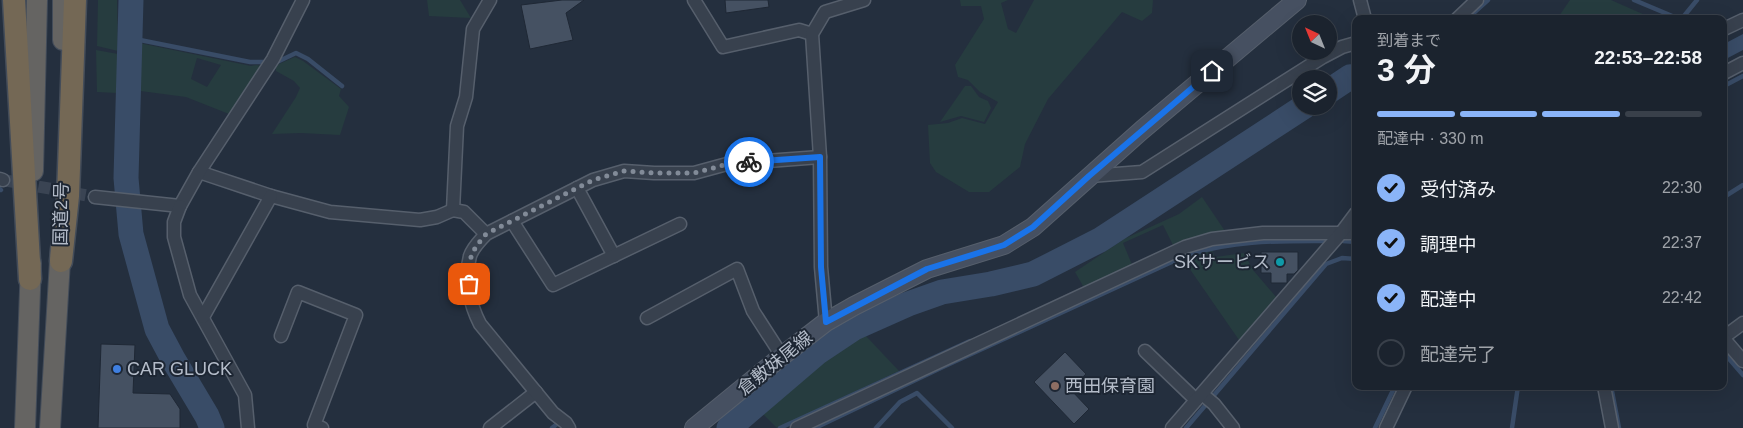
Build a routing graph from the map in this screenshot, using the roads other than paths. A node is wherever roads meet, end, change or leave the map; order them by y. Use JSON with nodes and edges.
{"nodes":[{"id":1,"x":14,"y":0,"type":"edge"},
{"id":2,"x":37,"y":0,"type":"edge"},
{"id":3,"x":63,"y":0,"type":"edge"},
{"id":4,"x":75,"y":0,"type":"edge"},
{"id":5,"x":303,"y":0,"type":"edge"},
{"id":6,"x":490,"y":0,"type":"edge"},
{"id":7,"x":864,"y":0,"type":"edge"},
{"id":8,"x":1297,"y":0,"type":"edge"},
{"id":9,"x":1360,"y":0,"type":"edge"},
{"id":10,"x":1477,"y":0,"type":"edge"},
{"id":11,"x":698,"y":3,"type":"edge"},
{"id":12,"x":1364,"y":15,"type":"edge"},
{"id":13,"x":1461,"y":15,"type":"edge"},
{"id":14,"x":1743,"y":20,"type":"edge"},
{"id":15,"x":1727,"y":28,"type":"edge"},
{"id":16,"x":812,"y":34,"type":"junction"},
{"id":17,"x":1352,"y":44,"type":"edge"},
{"id":18,"x":1743,"y":63,"type":"edge"},
{"id":19,"x":1727,"y":71,"type":"edge"},
{"id":20,"x":820,"y":157,"type":"junction"},
{"id":21,"x":200,"y":172,"type":"junction"},
{"id":22,"x":1089,"y":176,"type":"junction"},
{"id":23,"x":577,"y":188,"type":"junction"},
{"id":24,"x":271,"y":196,"type":"junction"},
{"id":25,"x":95,"y":197,"type":"tunnel mouth"},
{"id":26,"x":180,"y":206,"type":"junction"},
{"id":27,"x":453,"y":210,"type":"junction"},
{"id":28,"x":512,"y":221,"type":"junction"},
{"id":29,"x":680,"y":224,"type":"dead end"},
{"id":30,"x":1348,"y":233,"type":"edge"},
{"id":31,"x":486,"y":234,"type":"junction"},
{"id":32,"x":614,"y":256,"type":"junction"},
{"id":33,"x":61,"y":261,"type":"junction"},
{"id":34,"x":30,"y":279,"type":"junction"},
{"id":35,"x":203,"y":317,"type":"junction"},
{"id":36,"x":647,"y":318,"type":"dead end"},
{"id":37,"x":826,"y":322,"type":"junction"},
{"id":38,"x":1743,"y":323,"type":"edge"},
{"id":39,"x":281,"y":336,"type":"dead end"},
{"id":40,"x":1727,"y":336,"type":"edge"},
{"id":41,"x":1727,"y":342,"type":"edge"},
{"id":42,"x":1145,"y":351,"type":"dead end"},
{"id":43,"x":782,"y":356,"type":"junction"},
{"id":44,"x":1743,"y":361,"type":"edge"},
{"id":45,"x":1404,"y":390,"type":"edge"},
{"id":46,"x":1605,"y":390,"type":"edge"},
{"id":47,"x":536,"y":392,"type":"junction"},
{"id":48,"x":1199,"y":397,"type":"junction"},
{"id":49,"x":25,"y":428,"type":"edge"},
{"id":50,"x":50,"y":428,"type":"edge"},
{"id":51,"x":248,"y":428,"type":"edge"},
{"id":52,"x":322,"y":428,"type":"edge"},
{"id":53,"x":490,"y":428,"type":"edge"},
{"id":54,"x":569,"y":428,"type":"edge"},
{"id":55,"x":694,"y":428,"type":"edge"},
{"id":56,"x":797,"y":428,"type":"edge"},
{"id":57,"x":1172,"y":428,"type":"edge"},
{"id":58,"x":1233,"y":428,"type":"edge"},
{"id":59,"x":1386,"y":428,"type":"edge"},
{"id":60,"x":1612,"y":428,"type":"edge"}],
"edges":[{"from":1,"to":34,"type":"highway"},
{"from":2,"to":34,"type":"highway","name":"国道2号"},
{"from":3,"to":33,"type":"highway","name":"国道2号"},
{"from":4,"to":33,"type":"highway"},
{"from":5,"to":21,"type":"street"},
{"from":6,"to":27,"type":"street"},
{"from":7,"to":16,"type":"street"},
{"from":8,"to":22,"type":"main road","name":"倉敷妹尾線"},
{"from":9,"to":12,"type":"street"},
{"from":10,"to":13,"type":"street"},
{"from":11,"to":16,"type":"street"},
{"from":14,"to":15,"type":"street"},
{"from":16,"to":20,"type":"street"},
{"from":17,"to":22,"type":"street"},
{"from":18,"to":19,"type":"street"},
{"from":20,"to":23,"type":"street"},
{"from":20,"to":37,"type":"street"},
{"from":21,"to":24,"type":"street"},
{"from":21,"to":26,"type":"street"},
{"from":22,"to":37,"type":"main road","name":"倉敷妹尾線"},
{"from":23,"to":28,"type":"street"},
{"from":23,"to":32,"type":"street"},
{"from":24,"to":27,"type":"street"},
{"from":24,"to":35,"type":"street"},
{"from":25,"to":26,"type":"street"},
{"from":26,"to":35,"type":"street"},
{"from":27,"to":31,"type":"street"},
{"from":28,"to":31,"type":"street"},
{"from":28,"to":32,"type":"street"},
{"from":29,"to":32,"type":"street"},
{"from":30,"to":48,"type":"street"},
{"from":30,"to":56,"type":"street"},
{"from":31,"to":47,"type":"street"},
{"from":33,"to":50,"type":"highway","name":"国道2号"},
{"from":34,"to":49,"type":"highway","name":"国道2号"},
{"from":35,"to":51,"type":"street"},
{"from":36,"to":43,"type":"street"},
{"from":37,"to":43,"type":"main road","name":"倉敷妹尾線"},
{"from":38,"to":40,"type":"street"},
{"from":39,"to":52,"type":"street"},
{"from":41,"to":44,"type":"street"},
{"from":42,"to":48,"type":"street"},
{"from":43,"to":55,"type":"main road","name":"倉敷妹尾線"},
{"from":45,"to":59,"type":"street"},
{"from":46,"to":60,"type":"street"},
{"from":47,"to":53,"type":"street"},
{"from":47,"to":54,"type":"street"},
{"from":48,"to":57,"type":"street"},
{"from":48,"to":58,"type":"street"}]}
